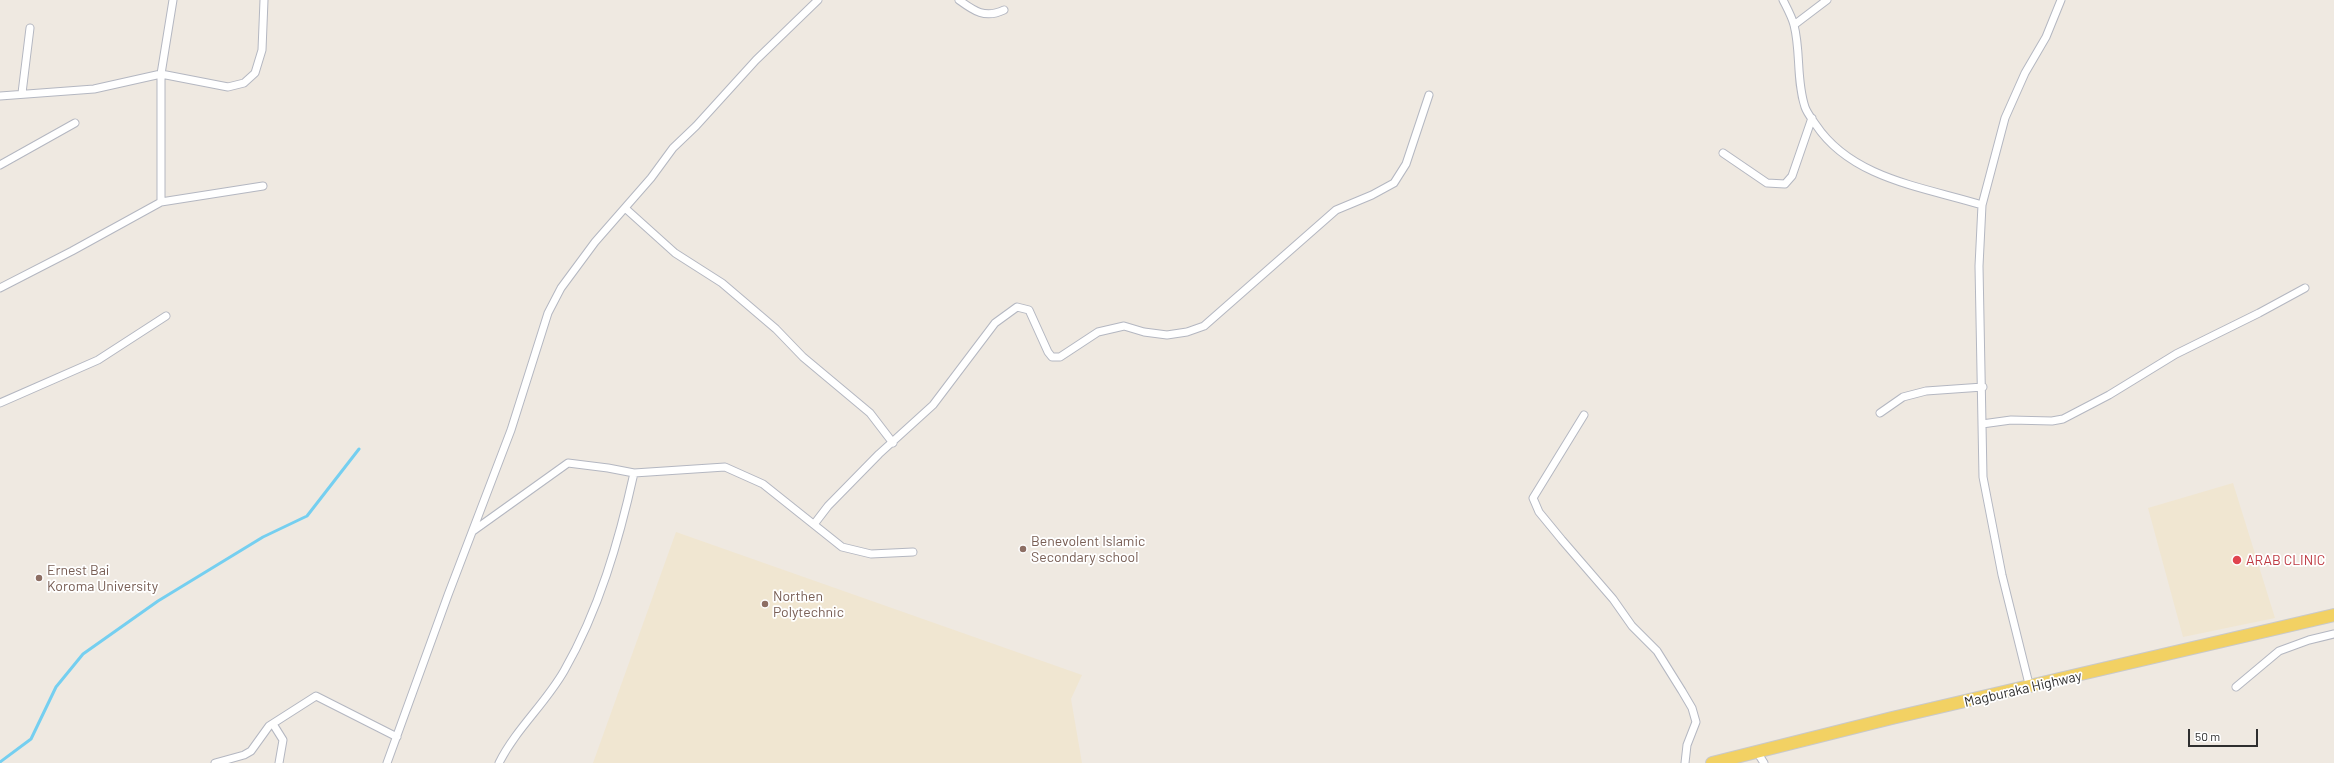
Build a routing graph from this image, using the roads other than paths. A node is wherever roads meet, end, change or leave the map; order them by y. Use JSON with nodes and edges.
{"nodes":[{"id":1,"x":173,"y":0,"type":"edge"},
{"id":2,"x":264,"y":0,"type":"edge"},
{"id":3,"x":818,"y":0,"type":"edge"},
{"id":4,"x":959,"y":0,"type":"edge"},
{"id":5,"x":1783,"y":0,"type":"edge"},
{"id":6,"x":1827,"y":0,"type":"edge"},
{"id":7,"x":2061,"y":0,"type":"edge"},
{"id":8,"x":1004,"y":10,"type":"dead end"},
{"id":9,"x":1794,"y":25,"type":"junction"},
{"id":10,"x":30,"y":28,"type":"dead end"},
{"id":11,"x":161,"y":74,"type":"junction"},
{"id":12,"x":22,"y":93,"type":"junction"},
{"id":13,"x":1429,"y":95,"type":"dead end"},
{"id":14,"x":0,"y":96,"type":"edge"},
{"id":15,"x":1812,"y":118,"type":"junction"},
{"id":16,"x":74,"y":123,"type":"dead end"},
{"id":17,"x":1723,"y":153,"type":"dead end"},
{"id":18,"x":0,"y":165,"type":"edge"},
{"id":19,"x":262,"y":186,"type":"dead end"},
{"id":20,"x":161,"y":202,"type":"junction"},
{"id":21,"x":1982,"y":205,"type":"junction"},
{"id":22,"x":625,"y":208,"type":"junction"},
{"id":23,"x":0,"y":288,"type":"edge"},
{"id":24,"x":2305,"y":288,"type":"dead end"},
{"id":25,"x":166,"y":316,"type":"dead end"},
{"id":26,"x":1983,"y":387,"type":"junction"},
{"id":27,"x":0,"y":403,"type":"edge"},
{"id":28,"x":1880,"y":413,"type":"dead end"},
{"id":29,"x":1584,"y":415,"type":"dead end"},
{"id":30,"x":1982,"y":424,"type":"junction"},
{"id":31,"x":893,"y":443,"type":"junction"},
{"id":32,"x":634,"y":473,"type":"junction"},
{"id":33,"x":814,"y":523,"type":"junction"},
{"id":34,"x":473,"y":531,"type":"junction"},
{"id":35,"x":913,"y":552,"type":"dead end"},
{"id":36,"x":2334,"y":615,"type":"edge"},
{"id":37,"x":2334,"y":634,"type":"edge"},
{"id":38,"x":2236,"y":686,"type":"dead end"},
{"id":39,"x":2030,"y":688,"type":"junction"},
{"id":40,"x":273,"y":724,"type":"junction"},
{"id":41,"x":397,"y":737,"type":"junction"},
{"id":42,"x":1756,"y":752,"type":"junction"},
{"id":43,"x":215,"y":763,"type":"edge"},
{"id":44,"x":279,"y":763,"type":"edge"},
{"id":45,"x":387,"y":763,"type":"edge"},
{"id":46,"x":499,"y":763,"type":"edge"},
{"id":47,"x":1685,"y":763,"type":"edge"},
{"id":48,"x":1712,"y":763,"type":"edge"},
{"id":49,"x":1764,"y":763,"type":"edge"}],
"edges":[{"from":1,"to":11,"type":"street"},
{"from":2,"to":11,"type":"street"},
{"from":3,"to":22,"type":"street"},
{"from":4,"to":8,"type":"street"},
{"from":5,"to":9,"type":"street"},
{"from":6,"to":9,"type":"street"},
{"from":7,"to":21,"type":"street"},
{"from":9,"to":15,"type":"street"},
{"from":10,"to":12,"type":"street"},
{"from":11,"to":12,"type":"street"},
{"from":11,"to":20,"type":"street"},
{"from":12,"to":14,"type":"street"},
{"from":13,"to":31,"type":"street"},
{"from":15,"to":17,"type":"street"},
{"from":15,"to":21,"type":"street"},
{"from":16,"to":18,"type":"street"},
{"from":19,"to":20,"type":"street"},
{"from":20,"to":23,"type":"street"},
{"from":21,"to":26,"type":"street"},
{"from":22,"to":31,"type":"street"},
{"from":22,"to":34,"type":"street"},
{"from":24,"to":30,"type":"street"},
{"from":25,"to":27,"type":"street"},
{"from":26,"to":28,"type":"street"},
{"from":26,"to":30,"type":"street"},
{"from":29,"to":47,"type":"street"},
{"from":30,"to":39,"type":"street"},
{"from":31,"to":33,"type":"street"},
{"from":32,"to":33,"type":"street"},
{"from":32,"to":34,"type":"street"},
{"from":32,"to":46,"type":"street"},
{"from":33,"to":35,"type":"street"},
{"from":34,"to":41,"type":"street"},
{"from":36,"to":39,"type":"main road","name":"Magburaka Highway"},
{"from":37,"to":38,"type":"street"},
{"from":39,"to":42,"type":"main road","name":"Magburaka Highway"},
{"from":40,"to":41,"type":"street"},
{"from":40,"to":43,"type":"street"},
{"from":40,"to":44,"type":"street"},
{"from":41,"to":45,"type":"street"},
{"from":42,"to":48,"type":"main road","name":"Magburaka Highway"},
{"from":42,"to":49,"type":"street"}]}
